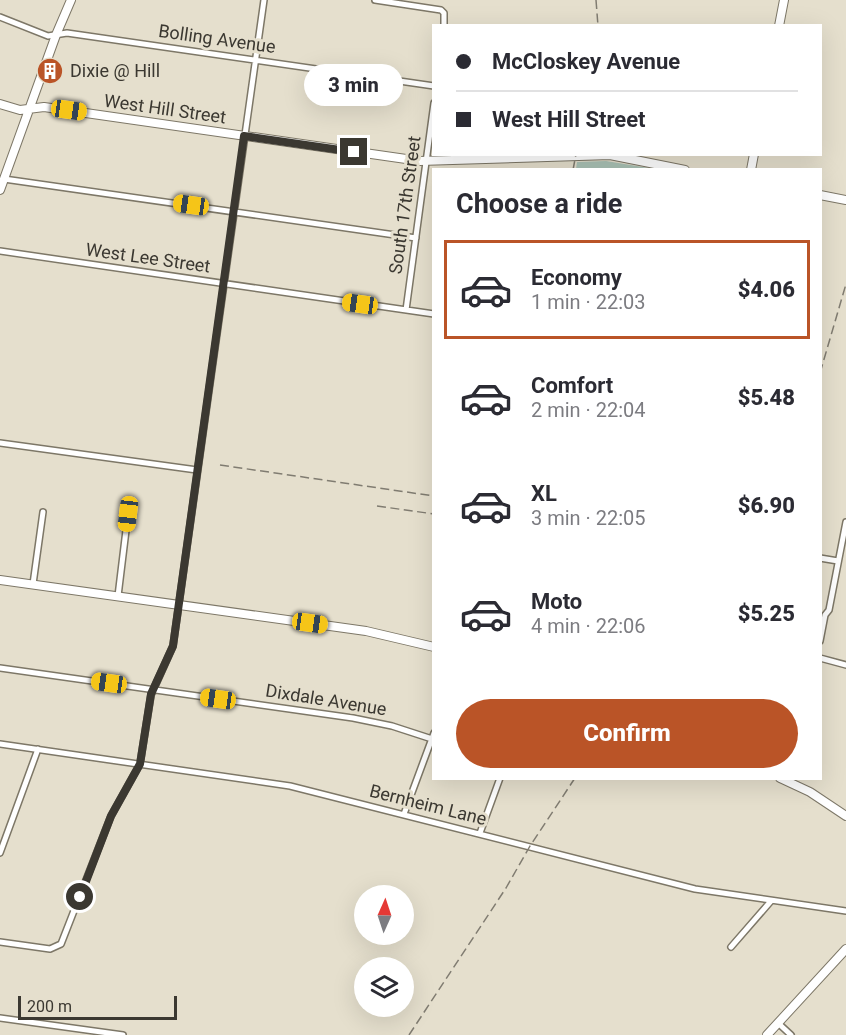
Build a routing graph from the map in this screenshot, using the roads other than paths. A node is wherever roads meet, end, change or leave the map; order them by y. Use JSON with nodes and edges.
{"nodes":[{"id":1,"x":71,"y":0,"type":"edge"},
{"id":2,"x":264,"y":0,"type":"edge"},
{"id":3,"x":375,"y":0,"type":"edge"},
{"id":4,"x":784,"y":0,"type":"edge"},
{"id":5,"x":0,"y":17,"type":"edge"},
{"id":6,"x":444,"y":24,"type":"edge"},
{"id":7,"x":779,"y":24,"type":"edge"},
{"id":8,"x":56,"y":35,"type":"junction"},
{"id":9,"x":255,"y":60,"type":"junction"},
{"id":10,"x":432,"y":86,"type":"edge"},
{"id":11,"x":0,"y":104,"type":"edge"},
{"id":12,"x":29,"y":109,"type":"junction"},
{"id":13,"x":432,"y":118,"type":"edge"},
{"id":14,"x":244,"y":136,"type":"junction"},
{"id":15,"x":579,"y":156,"type":"edge"},
{"id":16,"x":615,"y":156,"type":"edge"},
{"id":17,"x":426,"y":161,"type":"junction"},
{"id":18,"x":675,"y":168,"type":"edge"},
{"id":19,"x":4,"y":179,"type":"junction"},
{"id":20,"x":0,"y":190,"type":"edge"},
{"id":21,"x":822,"y":195,"type":"edge"},
{"id":22,"x":846,"y":200,"type":"edge"},
{"id":23,"x":233,"y":212,"type":"junction"},
{"id":24,"x":416,"y":238,"type":"junction"},
{"id":25,"x":0,"y":251,"type":"edge"},
{"id":26,"x":223,"y":284,"type":"junction"},
{"id":27,"x":406,"y":310,"type":"junction"},
{"id":28,"x":432,"y":314,"type":"edge"},
{"id":29,"x":0,"y":443,"type":"edge"},
{"id":30,"x":197,"y":470,"type":"junction"},
{"id":31,"x":43,"y":512,"type":"dead end"},
{"id":32,"x":128,"y":514,"type":"dead end"},
{"id":33,"x":846,"y":522,"type":"edge"},
{"id":34,"x":822,"y":558,"type":"edge"},
{"id":35,"x":838,"y":561,"type":"junction"},
{"id":36,"x":0,"y":580,"type":"edge"},
{"id":37,"x":33,"y":584,"type":"junction"},
{"id":38,"x":118,"y":596,"type":"junction"},
{"id":39,"x":178,"y":605,"type":"junction"},
{"id":40,"x":822,"y":631,"type":"edge"},
{"id":41,"x":432,"y":647,"type":"edge"},
{"id":42,"x":822,"y":659,"type":"edge"},
{"id":43,"x":846,"y":665,"type":"edge"},
{"id":44,"x":0,"y":668,"type":"edge"},
{"id":45,"x":153,"y":690,"type":"junction"},
{"id":46,"x":432,"y":736,"type":"edge"},
{"id":47,"x":432,"y":739,"type":"edge"},
{"id":48,"x":0,"y":744,"type":"edge"},
{"id":49,"x":38,"y":749,"type":"junction"},
{"id":50,"x":140,"y":764,"type":"junction"},
{"id":51,"x":499,"y":780,"type":"edge"},
{"id":52,"x":784,"y":780,"type":"edge"},
{"id":53,"x":404,"y":814,"type":"junction"},
{"id":54,"x":846,"y":816,"type":"edge"},
{"id":55,"x":480,"y":833,"type":"junction"},
{"id":56,"x":0,"y":853,"type":"edge"},
{"id":57,"x":771,"y":901,"type":"junction"},
{"id":58,"x":846,"y":911,"type":"edge"},
{"id":59,"x":0,"y":942,"type":"edge"},
{"id":60,"x":731,"y":947,"type":"dead end"},
{"id":61,"x":844,"y":955,"type":"edge"},
{"id":62,"x":0,"y":1018,"type":"edge"},
{"id":63,"x":778,"y":1023,"type":"junction"},
{"id":64,"x":123,"y":1035,"type":"edge"},
{"id":65,"x":767,"y":1035,"type":"edge"},
{"id":66,"x":791,"y":1035,"type":"edge"}],
"edges":[{"from":1,"to":8,"type":"street"},
{"from":2,"to":9,"type":"street"},
{"from":3,"to":6,"type":"street"},
{"from":4,"to":7,"type":"street"},
{"from":5,"to":8,"type":"street","name":"Bolling Avenue"},
{"from":8,"to":9,"type":"street","name":"Bolling Avenue"},
{"from":8,"to":12,"type":"street"},
{"from":9,"to":10,"type":"street","name":"Bolling Avenue"},
{"from":9,"to":14,"type":"street"},
{"from":11,"to":12,"type":"street","name":"West Hill Street"},
{"from":12,"to":14,"type":"street","name":"West Hill Street"},
{"from":12,"to":19,"type":"street"},
{"from":13,"to":17,"type":"street","name":"South 17th Street"},
{"from":14,"to":17,"type":"street","name":"West Hill Street"},
{"from":14,"to":23,"type":"street"},
{"from":15,"to":17,"type":"street","name":"West Hill Street"},
{"from":16,"to":18,"type":"street","name":"West Hill Street"},
{"from":17,"to":24,"type":"street","name":"South 17th Street"},
{"from":19,"to":20,"type":"street"},
{"from":19,"to":23,"type":"street"},
{"from":21,"to":22,"type":"street"},
{"from":23,"to":24,"type":"street"},
{"from":23,"to":26,"type":"street"},
{"from":24,"to":27,"type":"street","name":"South 17th Street"},
{"from":25,"to":26,"type":"street","name":"West Lee Street"},
{"from":26,"to":27,"type":"street","name":"West Lee Street"},
{"from":26,"to":30,"type":"street"},
{"from":27,"to":28,"type":"street","name":"West Lee Street"},
{"from":29,"to":30,"type":"street"},
{"from":30,"to":39,"type":"street"},
{"from":31,"to":37,"type":"street"},
{"from":32,"to":38,"type":"street"},
{"from":33,"to":35,"type":"street"},
{"from":34,"to":35,"type":"street"},
{"from":35,"to":40,"type":"street"},
{"from":36,"to":37,"type":"street"},
{"from":37,"to":38,"type":"street"},
{"from":38,"to":39,"type":"street"},
{"from":39,"to":41,"type":"street"},
{"from":39,"to":45,"type":"street"},
{"from":42,"to":43,"type":"street"},
{"from":44,"to":45,"type":"street","name":"Dixdale Avenue"},
{"from":45,"to":46,"type":"street","name":"Dixdale Avenue"},
{"from":45,"to":50,"type":"street"},
{"from":47,"to":53,"type":"street"},
{"from":48,"to":49,"type":"street","name":"Bernheim Lane"},
{"from":49,"to":50,"type":"street","name":"Bernheim Lane"},
{"from":49,"to":56,"type":"street"},
{"from":50,"to":53,"type":"street","name":"Bernheim Lane"},
{"from":50,"to":59,"type":"street"},
{"from":51,"to":55,"type":"street"},
{"from":52,"to":54,"type":"street"},
{"from":53,"to":55,"type":"street","name":"Bernheim Lane"},
{"from":55,"to":57,"type":"street","name":"Bernheim Lane"},
{"from":57,"to":58,"type":"street","name":"Bernheim Lane"},
{"from":57,"to":60,"type":"street"},
{"from":61,"to":63,"type":"main road"},
{"from":62,"to":64,"type":"street"},
{"from":63,"to":65,"type":"main road"},
{"from":63,"to":66,"type":"street"}]}
